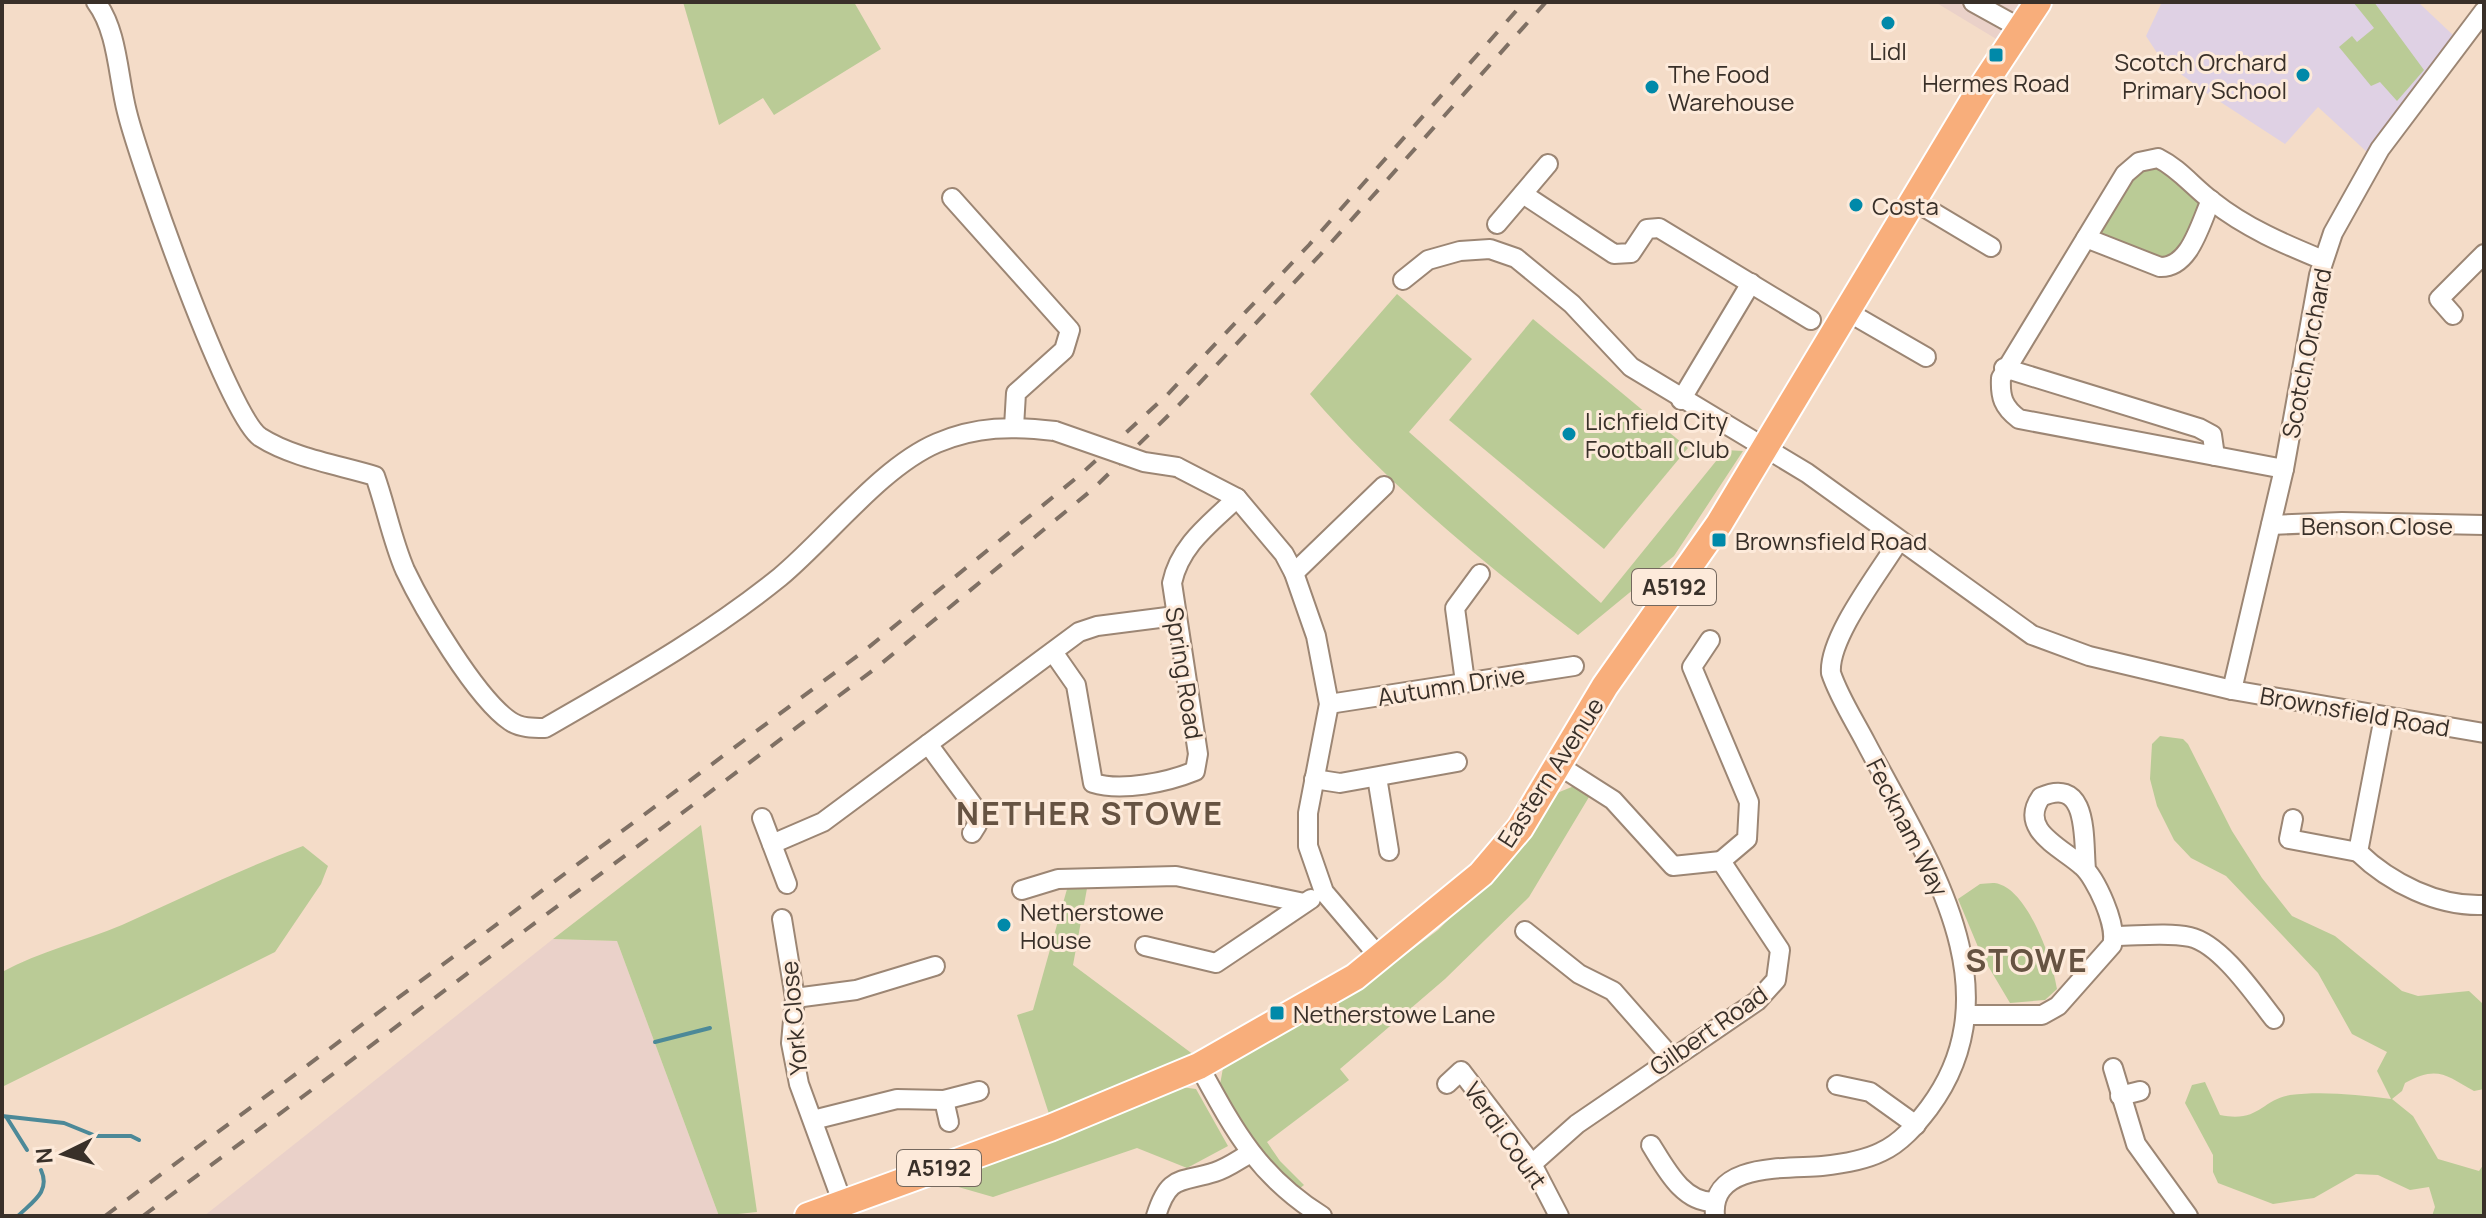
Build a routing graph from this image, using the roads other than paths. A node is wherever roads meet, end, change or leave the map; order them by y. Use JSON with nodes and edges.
{"nodes":[{"id":1,"x":96,"y":2,"type":"edge"},
{"id":2,"x":1973,"y":2,"type":"edge"},
{"id":3,"x":2038,"y":2,"type":"edge"},
{"id":4,"x":2484,"y":11,"type":"edge"},
{"id":5,"x":2020,"y":28,"type":"junction"},
{"id":6,"x":1548,"y":164,"type":"dead end"},
{"id":7,"x":1523,"y":194,"type":"junction"},
{"id":8,"x":952,"y":198,"type":"dead end"},
{"id":9,"x":2211,"y":200,"type":"junction"},
{"id":10,"x":1914,"y":201,"type":"junction"},
{"id":11,"x":1497,"y":224,"type":"dead end"},
{"id":12,"x":2086,"y":238,"type":"junction"},
{"id":13,"x":1991,"y":247,"type":"dead end"},
{"id":14,"x":2484,"y":254,"type":"edge"},
{"id":15,"x":2323,"y":260,"type":"junction"},
{"id":16,"x":1403,"y":280,"type":"dead end"},
{"id":17,"x":1751,"y":283,"type":"junction"},
{"id":18,"x":1848,"y":312,"type":"junction"},
{"id":19,"x":2453,"y":315,"type":"dead end"},
{"id":20,"x":1811,"y":320,"type":"dead end"},
{"id":21,"x":1926,"y":357,"type":"dead end"},
{"id":22,"x":2004,"y":368,"type":"junction"},
{"id":23,"x":1681,"y":400,"type":"junction"},
{"id":24,"x":1014,"y":427,"type":"junction"},
{"id":25,"x":1765,"y":448,"type":"junction"},
{"id":26,"x":2215,"y":456,"type":"junction"},
{"id":27,"x":2284,"y":469,"type":"junction"},
{"id":28,"x":1384,"y":486,"type":"dead end"},
{"id":29,"x":1237,"y":498,"type":"junction"},
{"id":30,"x":2271,"y":525,"type":"junction"},
{"id":31,"x":2484,"y":525,"type":"edge"},
{"id":32,"x":1898,"y":542,"type":"junction"},
{"id":33,"x":1294,"y":573,"type":"junction"},
{"id":34,"x":1480,"y":574,"type":"dead end"},
{"id":35,"x":1175,"y":616,"type":"junction"},
{"id":36,"x":1710,"y":640,"type":"dead end"},
{"id":37,"x":1053,"y":652,"type":"junction"},
{"id":38,"x":1574,"y":666,"type":"dead end"},
{"id":39,"x":1465,"y":682,"type":"junction"},
{"id":40,"x":2232,"y":690,"type":"junction"},
{"id":41,"x":1329,"y":704,"type":"junction"},
{"id":42,"x":2384,"y":717,"type":"junction"},
{"id":43,"x":2484,"y":733,"type":"edge"},
{"id":44,"x":928,"y":744,"type":"junction"},
{"id":45,"x":1457,"y":762,"type":"dead end"},
{"id":46,"x":1558,"y":765,"type":"junction"},
{"id":47,"x":1377,"y":777,"type":"junction"},
{"id":48,"x":1314,"y":779,"type":"junction"},
{"id":49,"x":762,"y":818,"type":"dead end"},
{"id":50,"x":2293,"y":819,"type":"dead end"},
{"id":51,"x":972,"y":833,"type":"dead end"},
{"id":52,"x":772,"y":844,"type":"junction"},
{"id":53,"x":1389,"y":851,"type":"dead end"},
{"id":54,"x":2358,"y":852,"type":"junction"},
{"id":55,"x":1721,"y":861,"type":"junction"},
{"id":56,"x":2086,"y":869,"type":"dead end"},
{"id":57,"x":787,"y":884,"type":"dead end"},
{"id":58,"x":1022,"y":890,"type":"dead end"},
{"id":59,"x":1324,"y":892,"type":"junction"},
{"id":60,"x":1304,"y":903,"type":"junction"},
{"id":61,"x":2484,"y":905,"type":"edge"},
{"id":62,"x":789,"y":927,"type":"dead end"},
{"id":63,"x":1525,"y":931,"type":"dead end"},
{"id":64,"x":2115,"y":936,"type":"junction"},
{"id":65,"x":1145,"y":946,"type":"dead end"},
{"id":66,"x":1381,"y":959,"type":"junction"},
{"id":67,"x":935,"y":966,"type":"dead end"},
{"id":68,"x":795,"y":998,"type":"junction"},
{"id":69,"x":1967,"y":1015,"type":"junction"},
{"id":70,"x":2274,"y":1019,"type":"dead end"},
{"id":71,"x":1671,"y":1057,"type":"junction"},
{"id":72,"x":1199,"y":1066,"type":"junction"},
{"id":73,"x":2113,"y":1068,"type":"dead end"},
{"id":74,"x":1447,"y":1084,"type":"dead end"},
{"id":75,"x":1837,"y":1085,"type":"dead end"},
{"id":76,"x":979,"y":1091,"type":"dead end"},
{"id":77,"x":2140,"y":1091,"type":"dead end"},
{"id":78,"x":2120,"y":1096,"type":"junction"},
{"id":79,"x":944,"y":1100,"type":"junction"},
{"id":80,"x":813,"y":1120,"type":"junction"},
{"id":81,"x":949,"y":1122,"type":"dead end"},
{"id":82,"x":1916,"y":1125,"type":"junction"},
{"id":83,"x":1650,"y":1146,"type":"dead end"},
{"id":84,"x":1249,"y":1154,"type":"junction"},
{"id":85,"x":1532,"y":1164,"type":"junction"},
{"id":86,"x":843,"y":1204,"type":"junction"},
{"id":87,"x":1715,"y":1209,"type":"edge"},
{"id":88,"x":1152,"y":1213,"type":"edge"},
{"id":89,"x":1318,"y":1215,"type":"edge"},
{"id":90,"x":808,"y":1216,"type":"edge"},
{"id":91,"x":1559,"y":1216,"type":"edge"},
{"id":92,"x":2188,"y":1216,"type":"edge"}],
"edges":[{"from":1,"to":24,"type":"street"},
{"from":2,"to":5,"type":"street"},
{"from":3,"to":5,"type":"highway","name":"Eastern Avenue","number":"A5192"},
{"from":4,"to":15,"type":"street","name":"Scotch Orchard"},
{"from":5,"to":10,"type":"highway","name":"Eastern Avenue","number":"A5192"},
{"from":6,"to":7,"type":"street"},
{"from":7,"to":11,"type":"street"},
{"from":7,"to":17,"type":"street"},
{"from":8,"to":24,"type":"street"},
{"from":9,"to":12,"type":"street"},
{"from":9,"to":12,"type":"street"},
{"from":9,"to":15,"type":"street"},
{"from":10,"to":13,"type":"street"},
{"from":10,"to":18,"type":"highway","name":"Eastern Avenue","number":"A5192"},
{"from":12,"to":22,"type":"street"},
{"from":14,"to":19,"type":"street"},
{"from":15,"to":27,"type":"street","name":"Scotch Orchard"},
{"from":16,"to":23,"type":"street","name":"Brownsfield Road"},
{"from":17,"to":20,"type":"street"},
{"from":17,"to":23,"type":"street"},
{"from":18,"to":21,"type":"street"},
{"from":18,"to":25,"type":"highway","name":"Eastern Avenue","number":"A5192"},
{"from":22,"to":26,"type":"street"},
{"from":22,"to":26,"type":"street"},
{"from":23,"to":25,"type":"street","name":"Brownsfield Road"},
{"from":24,"to":29,"type":"street","bridge":true},
{"from":25,"to":32,"type":"street","name":"Brownsfield Road"},
{"from":25,"to":46,"type":"highway","name":"Eastern Avenue","number":"A5192"},
{"from":26,"to":27,"type":"street"},
{"from":27,"to":30,"type":"street","name":"Scotch Orchard"},
{"from":28,"to":33,"type":"street"},
{"from":29,"to":33,"type":"street"},
{"from":29,"to":35,"type":"street","name":"Spring Road"},
{"from":30,"to":31,"type":"street","name":"Benson Close"},
{"from":30,"to":40,"type":"street","name":"Scotch Orchard"},
{"from":32,"to":40,"type":"street","name":"Brownsfield Road"},
{"from":32,"to":69,"type":"street","name":"Fecknam Way"},
{"from":33,"to":41,"type":"street"},
{"from":34,"to":39,"type":"street"},
{"from":35,"to":37,"type":"street"},
{"from":35,"to":37,"type":"street","name":"Spring Road"},
{"from":36,"to":55,"type":"street"},
{"from":37,"to":44,"type":"street"},
{"from":38,"to":39,"type":"street","name":"Autumn Drive"},
{"from":39,"to":41,"type":"street","name":"Autumn Drive"},
{"from":40,"to":42,"type":"street","name":"Brownsfield Road"},
{"from":41,"to":48,"type":"street"},
{"from":42,"to":43,"type":"street","name":"Brownsfield Road"},
{"from":42,"to":54,"type":"street"},
{"from":44,"to":51,"type":"street"},
{"from":44,"to":52,"type":"street"},
{"from":45,"to":47,"type":"street"},
{"from":46,"to":55,"type":"street"},
{"from":46,"to":66,"type":"highway","name":"Eastern Avenue","number":"A5192"},
{"from":47,"to":48,"type":"street"},
{"from":47,"to":53,"type":"street"},
{"from":48,"to":59,"type":"street"},
{"from":49,"to":52,"type":"street"},
{"from":50,"to":54,"type":"street"},
{"from":52,"to":57,"type":"street"},
{"from":54,"to":61,"type":"street"},
{"from":55,"to":71,"type":"street","name":"Gilbert Road"},
{"from":56,"to":64,"type":"street"},
{"from":58,"to":60,"type":"street"},
{"from":59,"to":60,"type":"street"},
{"from":59,"to":66,"type":"street"},
{"from":60,"to":65,"type":"street"},
{"from":62,"to":68,"type":"street","name":"York Close"},
{"from":63,"to":71,"type":"street"},
{"from":64,"to":69,"type":"street"},
{"from":64,"to":70,"type":"street"},
{"from":66,"to":72,"type":"highway","name":"Eastern Avenue","number":"A5192"},
{"from":67,"to":68,"type":"street"},
{"from":68,"to":80,"type":"street","name":"York Close"},
{"from":69,"to":82,"type":"street","name":"Fecknam Way"},
{"from":71,"to":85,"type":"street","name":"Gilbert Road"},
{"from":72,"to":84,"type":"street"},
{"from":72,"to":86,"type":"highway","name":"Eastern Avenue","number":"A5192"},
{"from":73,"to":78,"type":"street"},
{"from":74,"to":85,"type":"street","name":"Verdi Court"},
{"from":75,"to":82,"type":"street"},
{"from":76,"to":79,"type":"street"},
{"from":77,"to":78,"type":"street"},
{"from":78,"to":92,"type":"street"},
{"from":79,"to":80,"type":"street"},
{"from":79,"to":81,"type":"street"},
{"from":80,"to":86,"type":"street","name":"York Close"},
{"from":82,"to":87,"type":"street","name":"Fecknam Way"},
{"from":83,"to":87,"type":"street"},
{"from":84,"to":88,"type":"street"},
{"from":84,"to":89,"type":"street"},
{"from":85,"to":91,"type":"street","name":"Verdi Court"},
{"from":86,"to":90,"type":"highway","name":"Eastern Avenue","number":"A5192"}]}
